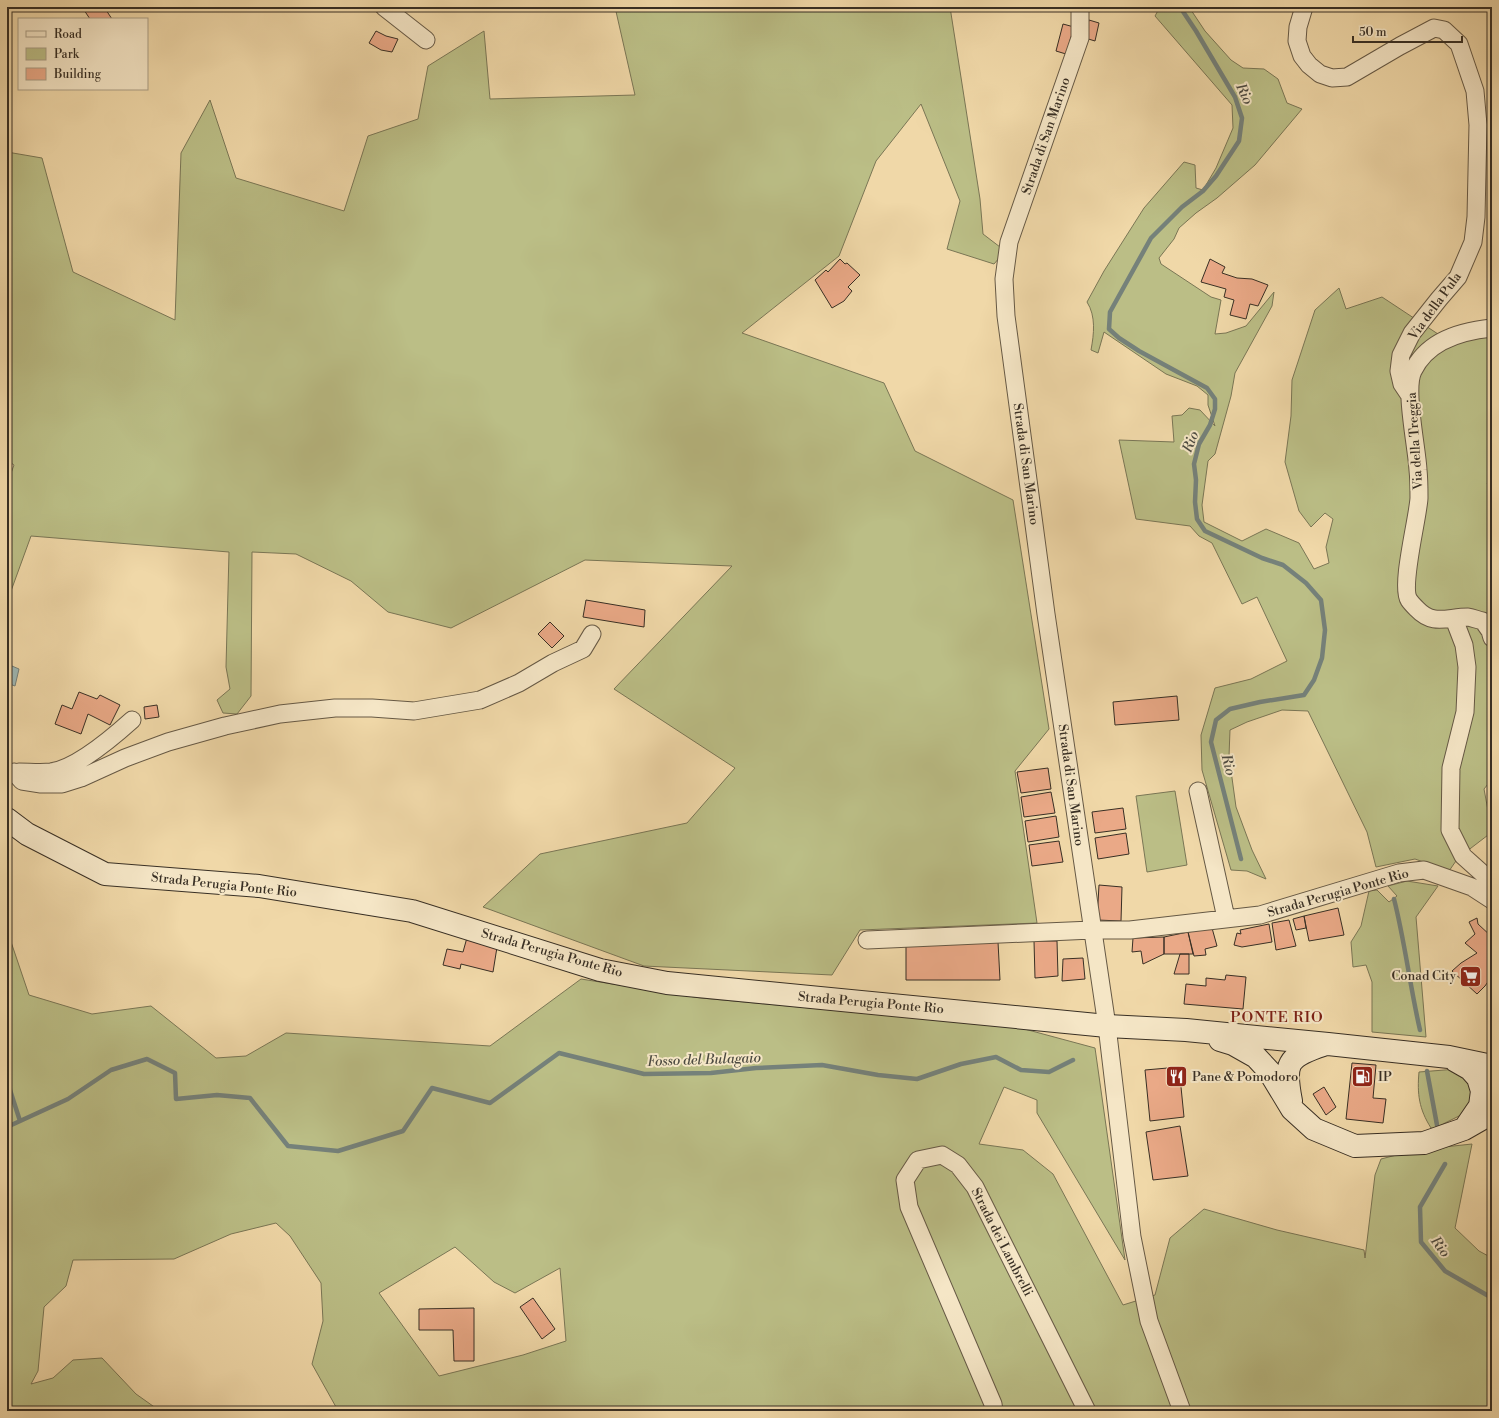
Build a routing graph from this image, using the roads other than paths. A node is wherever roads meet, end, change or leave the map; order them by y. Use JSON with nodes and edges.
{"nodes":[{"id":1,"x":384,"y":7,"type":"edge"},
{"id":2,"x":1080,"y":7,"type":"edge"},
{"id":3,"x":1304,"y":7,"type":"edge"},
{"id":4,"x":426,"y":40,"type":"dead end"},
{"id":5,"x":1492,"y":328,"type":"edge"},
{"id":6,"x":1410,"y":396,"type":"junction"},
{"id":7,"x":1454,"y":619,"type":"junction"},
{"id":8,"x":592,"y":634,"type":"dead end"},
{"id":9,"x":1492,"y":638,"type":"edge"},
{"id":10,"x":132,"y":720,"type":"dead end"},
{"id":11,"x":11,"y":772,"type":"edge"},
{"id":12,"x":1198,"y":791,"type":"dead end"},
{"id":13,"x":7,"y":819,"type":"edge"},
{"id":14,"x":1492,"y":882,"type":"edge"},
{"id":15,"x":1492,"y":900,"type":"edge"},
{"id":16,"x":1226,"y":918,"type":"junction"},
{"id":17,"x":1092,"y":930,"type":"junction"},
{"id":18,"x":867,"y":940,"type":"dead end"},
{"id":19,"x":1107,"y":1026,"type":"junction"},
{"id":20,"x":1186,"y":1030,"type":"junction"},
{"id":21,"x":1328,"y":1044,"type":"junction"},
{"id":22,"x":1449,"y":1057,"type":"junction"},
{"id":23,"x":1492,"y":1066,"type":"edge"},
{"id":24,"x":1292,"y":1109,"type":"junction"},
{"id":25,"x":1492,"y":1113,"type":"edge"},
{"id":26,"x":1464,"y":1129,"type":"junction"},
{"id":27,"x":994,"y":1411,"type":"edge"},
{"id":28,"x":1087,"y":1411,"type":"edge"},
{"id":29,"x":1182,"y":1411,"type":"edge"}],
"edges":[{"from":1,"to":4,"type":"street"},
{"from":2,"to":17,"type":"street","name":"Strada di San Marino"},
{"from":3,"to":6,"type":"street","name":"Via della Pula"},
{"from":5,"to":6,"type":"street","name":"Via della Treggia"},
{"from":6,"to":7,"type":"street","name":"Via della Treggia"},
{"from":7,"to":9,"type":"street","name":"Via della Treggia"},
{"from":7,"to":14,"type":"street"},
{"from":8,"to":11,"type":"street"},
{"from":10,"to":11,"type":"street"},
{"from":12,"to":16,"type":"street"},
{"from":13,"to":19,"type":"main road","name":"Strada Perugia Ponte Rio"},
{"from":15,"to":16,"type":"street","name":"Strada Perugia Ponte Rio"},
{"from":16,"to":17,"type":"street","name":"Strada Perugia Ponte Rio"},
{"from":17,"to":18,"type":"street","name":"Strada Perugia Ponte Rio"},
{"from":17,"to":19,"type":"street"},
{"from":19,"to":20,"type":"main road","name":"Strada Perugia Ponte Rio"},
{"from":19,"to":29,"type":"street"},
{"from":20,"to":21,"type":"main road","name":"Strada Perugia Ponte Rio"},
{"from":20,"to":24,"type":"main road","name":"Strada Perugia Ponte Rio"},
{"from":21,"to":22,"type":"main road","name":"Strada Perugia Ponte Rio"},
{"from":21,"to":24,"type":"main road","name":"Strada Perugia Ponte Rio"},
{"from":22,"to":23,"type":"main road","name":"Strada Perugia Ponte Rio"},
{"from":22,"to":26,"type":"main road","name":"Strada Perugia Ponte Rio"},
{"from":24,"to":26,"type":"main road","name":"Strada Perugia Ponte Rio"},
{"from":25,"to":26,"type":"main road","name":"Strada Perugia Ponte Rio"},
{"from":27,"to":28,"type":"street","name":"Strada dei Lambrelli"}]}
